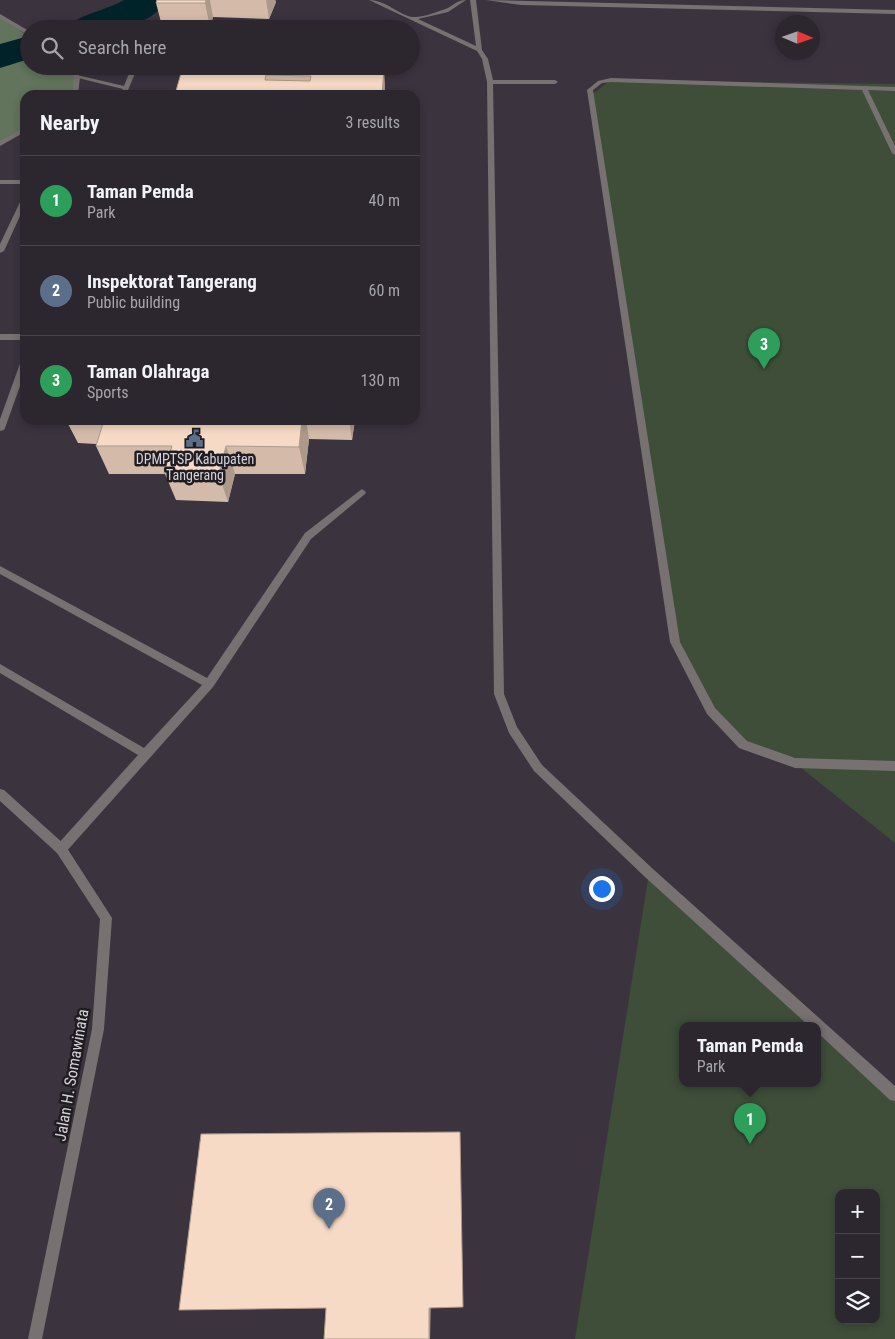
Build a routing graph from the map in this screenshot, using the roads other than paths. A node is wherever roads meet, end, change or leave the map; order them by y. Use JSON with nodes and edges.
{"nodes":[{"id":1,"x":372,"y":0,"type":"edge"},
{"id":2,"x":463,"y":0,"type":"edge"},
{"id":3,"x":473,"y":0,"type":"edge"},
{"id":4,"x":489,"y":0,"type":"edge"},
{"id":5,"x":895,"y":12,"type":"edge"},
{"id":6,"x":0,"y":16,"type":"edge"},
{"id":7,"x":412,"y":19,"type":"joint"},
{"id":8,"x":420,"y":23,"type":"edge"},
{"id":9,"x":20,"y":28,"type":"edge"},
{"id":10,"x":479,"y":50,"type":"junction"},
{"id":11,"x":131,"y":75,"type":"edge"},
{"id":12,"x":77,"y":77,"type":"joint"},
{"id":13,"x":490,"y":82,"type":"junction"},
{"id":14,"x":555,"y":82,"type":"dead end"},
{"id":15,"x":126,"y":88,"type":"joint"},
{"id":16,"x":865,"y":89,"type":"junction"},
{"id":17,"x":895,"y":89,"type":"edge"},
{"id":18,"x":76,"y":90,"type":"edge"},
{"id":19,"x":20,"y":132,"type":"edge"},
{"id":20,"x":0,"y":144,"type":"edge"},
{"id":21,"x":895,"y":153,"type":"edge"},
{"id":22,"x":0,"y":182,"type":"edge"},
{"id":23,"x":20,"y":182,"type":"edge"},
{"id":24,"x":20,"y":209,"type":"edge"},
{"id":25,"x":0,"y":251,"type":"edge"},
{"id":26,"x":0,"y":336,"type":"edge"},
{"id":27,"x":20,"y":337,"type":"edge"},
{"id":28,"x":20,"y":375,"type":"edge"},
{"id":29,"x":1,"y":428,"type":"edge"},
{"id":30,"x":362,"y":492,"type":"dead end"},
{"id":31,"x":0,"y":570,"type":"edge"},
{"id":32,"x":0,"y":668,"type":"edge"},
{"id":33,"x":209,"y":684,"type":"junction"},
{"id":34,"x":145,"y":754,"type":"junction"},
{"id":35,"x":895,"y":766,"type":"edge"},
{"id":36,"x":0,"y":794,"type":"edge"},
{"id":37,"x":61,"y":850,"type":"junction"},
{"id":38,"x":814,"y":1022,"type":"edge"},
{"id":39,"x":821,"y":1029,"type":"edge"},
{"id":40,"x":895,"y":1095,"type":"edge"},
{"id":41,"x":35,"y":1339,"type":"edge"}],
"edges":[{"from":1,"to":7,"type":"street"},
{"from":2,"to":7,"type":"street"},
{"from":3,"to":10,"type":"street"},
{"from":4,"to":5,"type":"street"},
{"from":6,"to":9,"type":"street"},
{"from":8,"to":10,"type":"street"},
{"from":10,"to":13,"type":"street"},
{"from":11,"to":15,"type":"street"},
{"from":12,"to":15,"type":"street"},
{"from":12,"to":18,"type":"street"},
{"from":13,"to":14,"type":"street"},
{"from":13,"to":38,"type":"street"},
{"from":16,"to":17,"type":"street"},
{"from":16,"to":21,"type":"street"},
{"from":16,"to":35,"type":"street"},
{"from":19,"to":20,"type":"street"},
{"from":22,"to":23,"type":"street"},
{"from":24,"to":25,"type":"street"},
{"from":26,"to":27,"type":"street"},
{"from":28,"to":29,"type":"street"},
{"from":30,"to":33,"type":"street"},
{"from":31,"to":33,"type":"street"},
{"from":32,"to":34,"type":"street"},
{"from":33,"to":34,"type":"street"},
{"from":34,"to":37,"type":"street"},
{"from":36,"to":37,"type":"street","name":"Jalan H. Somawinata"},
{"from":37,"to":41,"type":"street","name":"Jalan H. Somawinata"},
{"from":39,"to":40,"type":"street"}]}
